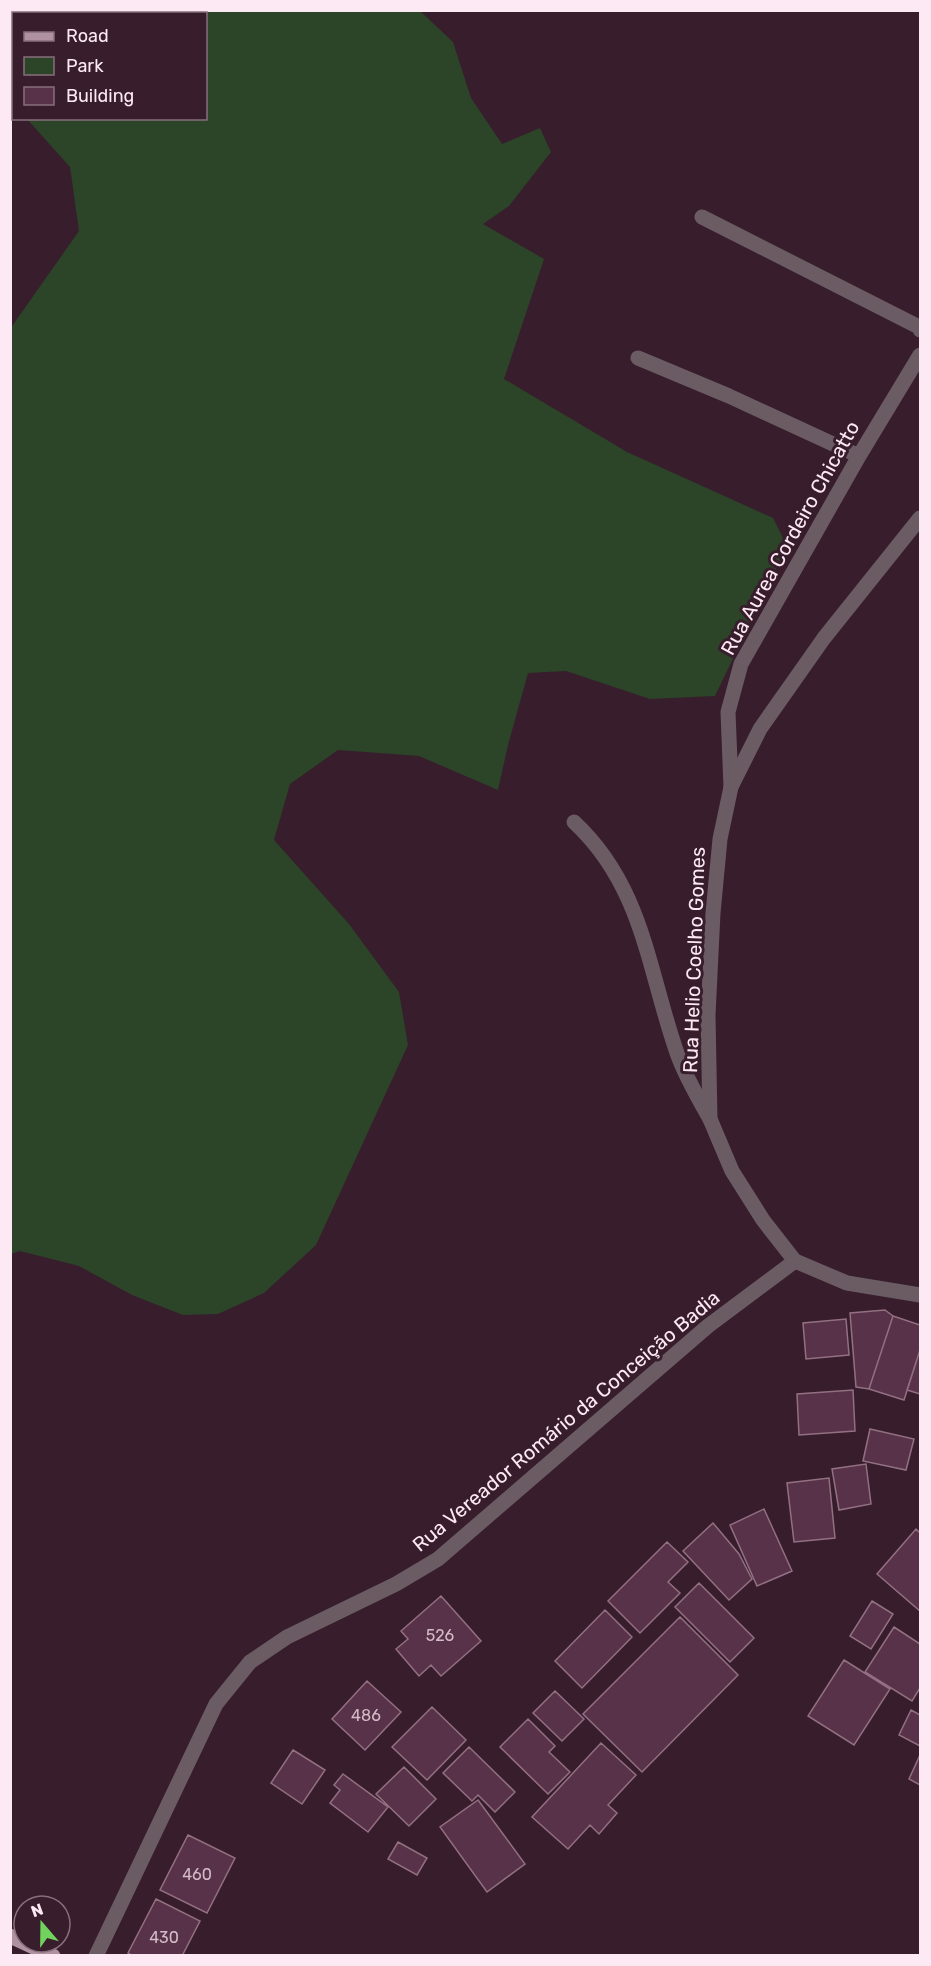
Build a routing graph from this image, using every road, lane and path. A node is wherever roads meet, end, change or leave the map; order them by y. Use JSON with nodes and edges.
{"nodes":[{"id":1,"x":702,"y":217,"type":"dead end"},
{"id":2,"x":921,"y":330,"type":"edge"},
{"id":3,"x":921,"y":355,"type":"edge"},
{"id":4,"x":638,"y":358,"type":"dead end"},
{"id":5,"x":860,"y":456,"type":"junction"},
{"id":6,"x":921,"y":518,"type":"edge"},
{"id":7,"x":731,"y":787,"type":"junction"},
{"id":8,"x":574,"y":822,"type":"dead end"},
{"id":9,"x":710,"y":1119,"type":"junction"},
{"id":10,"x":795,"y":1261,"type":"junction"},
{"id":11,"x":921,"y":1295,"type":"edge"},
{"id":12,"x":10,"y":1936,"type":"edge"},
{"id":13,"x":53,"y":1956,"type":"edge"},
{"id":14,"x":96,"y":1956,"type":"edge"}],
"edges":[{"from":1,"to":2,"type":"street"},
{"from":3,"to":5,"type":"street","name":"Rua Aurea Cordeiro Chicatto"},
{"from":4,"to":5,"type":"street"},
{"from":5,"to":7,"type":"street","name":"Rua Aurea Cordeiro Chicatto"},
{"from":6,"to":7,"type":"street","name":"Rua Helio Coelho Gomes"},
{"from":7,"to":9,"type":"street","name":"Rua Helio Coelho Gomes"},
{"from":8,"to":9,"type":"street"},
{"from":9,"to":10,"type":"street","name":"Rua Helio Coelho Gomes"},
{"from":10,"to":11,"type":"street"},
{"from":10,"to":14,"type":"street","name":"Rua Vereador Romário da Conceição Badia"},
{"from":12,"to":13,"type":"main road"}]}
